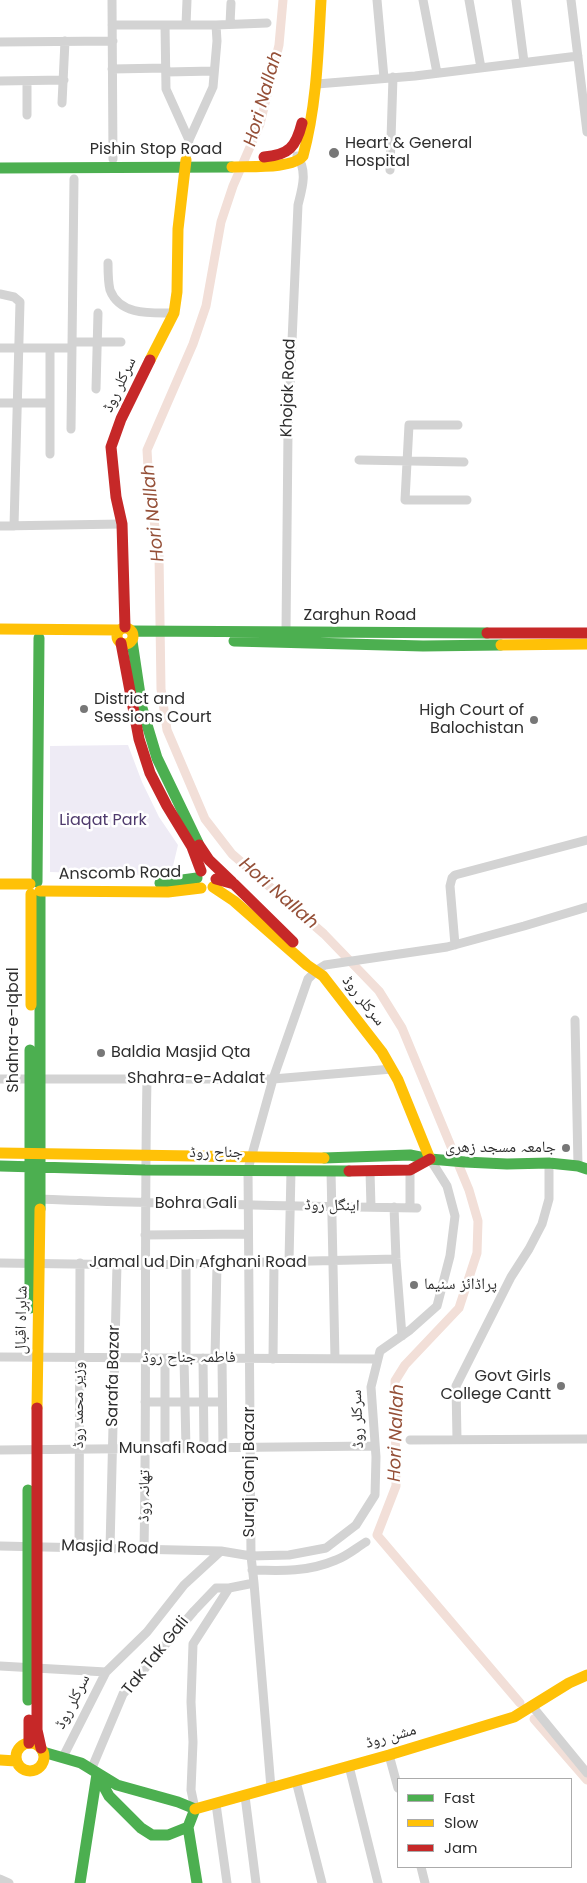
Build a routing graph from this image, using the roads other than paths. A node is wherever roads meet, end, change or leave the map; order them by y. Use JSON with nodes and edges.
{"nodes":[{"id":1,"x":112,"y":0,"type":"edge"},
{"id":2,"x":187,"y":0,"type":"edge"},
{"id":3,"x":312,"y":0,"type":"edge"},
{"id":4,"x":321,"y":0,"type":"edge"},
{"id":5,"x":377,"y":0,"type":"edge"},
{"id":6,"x":423,"y":0,"type":"edge"},
{"id":7,"x":469,"y":0,"type":"edge"},
{"id":8,"x":516,"y":0,"type":"edge"},
{"id":9,"x":571,"y":0,"type":"edge"},
{"id":10,"x":231,"y":3,"type":"dead end"},
{"id":11,"x":267,"y":23,"type":"dead end"},
{"id":12,"x":230,"y":24,"type":"junction"},
{"id":13,"x":112,"y":25,"type":"junction"},
{"id":14,"x":165,"y":25,"type":"junction"},
{"id":15,"x":186,"y":25,"type":"junction"},
{"id":16,"x":216,"y":25,"type":"junction"},
{"id":17,"x":65,"y":41,"type":"junction"},
{"id":18,"x":113,"y":41,"type":"junction"},
{"id":19,"x":0,"y":42,"type":"edge"},
{"id":20,"x":578,"y":56,"type":"junction"},
{"id":21,"x":524,"y":62,"type":"junction"},
{"id":22,"x":481,"y":68,"type":"junction"},
{"id":23,"x":112,"y":69,"type":"junction"},
{"id":24,"x":166,"y":70,"type":"junction"},
{"id":25,"x":214,"y":71,"type":"junction"},
{"id":26,"x":437,"y":73,"type":"junction"},
{"id":27,"x":384,"y":78,"type":"junction"},
{"id":28,"x":393,"y":78,"type":"junction"},
{"id":29,"x":64,"y":80,"type":"junction"},
{"id":30,"x":0,"y":81,"type":"edge"},
{"id":31,"x":27,"y":81,"type":"junction"},
{"id":32,"x":316,"y":84,"type":"junction"},
{"id":33,"x":62,"y":103,"type":"dead end"},
{"id":34,"x":27,"y":115,"type":"dead end"},
{"id":35,"x":587,"y":132,"type":"edge"},
{"id":36,"x":189,"y":140,"type":"junction"},
{"id":37,"x":292,"y":149,"type":"junction"},
{"id":38,"x":0,"y":158,"type":"edge"},
{"id":39,"x":113,"y":159,"type":"junction"},
{"id":40,"x":300,"y":160,"type":"junction"},
{"id":41,"x":241,"y":163,"type":"junction"},
{"id":42,"x":185,"y":164,"type":"junction"},
{"id":43,"x":0,"y":168,"type":"edge"},
{"id":44,"x":390,"y":170,"type":"dead end"},
{"id":45,"x":74,"y":179,"type":"dead end"},
{"id":46,"x":108,"y":262,"type":"dead end"},
{"id":47,"x":0,"y":294,"type":"edge"},
{"id":48,"x":98,"y":312,"type":"dead end"},
{"id":49,"x":174,"y":313,"type":"junction"},
{"id":50,"x":98,"y":342,"type":"junction"},
{"id":51,"x":121,"y":342,"type":"dead end"},
{"id":52,"x":72,"y":345,"type":"junction"},
{"id":53,"x":0,"y":348,"type":"edge"},
{"id":54,"x":18,"y":348,"type":"junction"},
{"id":55,"x":50,"y":348,"type":"junction"},
{"id":56,"x":96,"y":389,"type":"dead end"},
{"id":57,"x":0,"y":403,"type":"edge"},
{"id":58,"x":17,"y":403,"type":"junction"},
{"id":59,"x":50,"y":403,"type":"junction"},
{"id":60,"x":458,"y":424,"type":"dead end"},
{"id":61,"x":71,"y":429,"type":"dead end"},
{"id":62,"x":50,"y":454,"type":"dead end"},
{"id":63,"x":359,"y":460,"type":"dead end"},
{"id":64,"x":407,"y":462,"type":"junction"},
{"id":65,"x":464,"y":462,"type":"dead end"},
{"id":66,"x":467,"y":500,"type":"dead end"},
{"id":67,"x":122,"y":524,"type":"junction"},
{"id":68,"x":0,"y":526,"type":"edge"},
{"id":69,"x":14,"y":526,"type":"junction"},
{"id":70,"x":587,"y":625,"type":"edge"},
{"id":71,"x":0,"y":629,"type":"edge"},
{"id":72,"x":286,"y":632,"type":"junction"},
{"id":73,"x":587,"y":632,"type":"edge"},
{"id":74,"x":469,"y":633,"type":"junction"},
{"id":75,"x":572,"y":634,"type":"junction"},
{"id":76,"x":126,"y":636,"type":"junction"},
{"id":77,"x":0,"y":638,"type":"edge"},
{"id":78,"x":40,"y":638,"type":"junction"},
{"id":79,"x":587,"y":644,"type":"edge"},
{"id":80,"x":470,"y":645,"type":"junction"},
{"id":81,"x":587,"y":840,"type":"edge"},
{"id":82,"x":199,"y":845,"type":"junction"},
{"id":83,"x":206,"y":879,"type":"junction"},
{"id":84,"x":0,"y":884,"type":"edge"},
{"id":85,"x":234,"y":884,"type":"junction"},
{"id":86,"x":35,"y":888,"type":"junction"},
{"id":87,"x":0,"y":890,"type":"edge"},
{"id":88,"x":587,"y":907,"type":"edge"},
{"id":89,"x":455,"y":945,"type":"junction"},
{"id":90,"x":317,"y":970,"type":"junction"},
{"id":91,"x":575,"y":1020,"type":"dead end"},
{"id":92,"x":392,"y":1069,"type":"junction"},
{"id":93,"x":35,"y":1078,"type":"junction"},
{"id":94,"x":0,"y":1079,"type":"edge"},
{"id":95,"x":147,"y":1079,"type":"junction"},
{"id":96,"x":273,"y":1080,"type":"junction"},
{"id":97,"x":0,"y":1153,"type":"edge"},
{"id":98,"x":35,"y":1153,"type":"junction"},
{"id":99,"x":145,"y":1154,"type":"junction"},
{"id":100,"x":252,"y":1156,"type":"junction"},
{"id":101,"x":430,"y":1159,"type":"junction"},
{"id":102,"x":549,"y":1163,"type":"junction"},
{"id":103,"x":0,"y":1166,"type":"edge"},
{"id":104,"x":36,"y":1167,"type":"junction"},
{"id":105,"x":584,"y":1167,"type":"edge"},
{"id":106,"x":248,"y":1169,"type":"junction"},
{"id":107,"x":145,"y":1170,"type":"junction"},
{"id":108,"x":370,"y":1170,"type":"junction"},
{"id":109,"x":410,"y":1170,"type":"junction"},
{"id":110,"x":290,"y":1171,"type":"junction"},
{"id":111,"x":331,"y":1171,"type":"junction"},
{"id":112,"x":35,"y":1198,"type":"junction"},
{"id":113,"x":144,"y":1204,"type":"junction"},
{"id":114,"x":248,"y":1204,"type":"junction"},
{"id":115,"x":291,"y":1205,"type":"junction"},
{"id":116,"x":332,"y":1206,"type":"junction"},
{"id":117,"x":371,"y":1207,"type":"junction"},
{"id":118,"x":394,"y":1207,"type":"junction"},
{"id":119,"x":248,"y":1234,"type":"junction"},
{"id":120,"x":144,"y":1235,"type":"junction"},
{"id":121,"x":396,"y":1259,"type":"junction"},
{"id":122,"x":333,"y":1261,"type":"junction"},
{"id":123,"x":289,"y":1262,"type":"junction"},
{"id":124,"x":0,"y":1263,"type":"edge"},
{"id":125,"x":34,"y":1263,"type":"junction"},
{"id":126,"x":80,"y":1263,"type":"junction"},
{"id":127,"x":274,"y":1263,"type":"junction"},
{"id":128,"x":117,"y":1264,"type":"junction"},
{"id":129,"x":186,"y":1264,"type":"junction"},
{"id":130,"x":217,"y":1264,"type":"junction"},
{"id":131,"x":249,"y":1264,"type":"junction"},
{"id":132,"x":145,"y":1265,"type":"junction"},
{"id":133,"x":402,"y":1336,"type":"junction"},
{"id":134,"x":0,"y":1357,"type":"edge"},
{"id":135,"x":34,"y":1357,"type":"junction"},
{"id":136,"x":79,"y":1357,"type":"junction"},
{"id":137,"x":114,"y":1358,"type":"junction"},
{"id":138,"x":145,"y":1358,"type":"junction"},
{"id":139,"x":164,"y":1358,"type":"junction"},
{"id":140,"x":185,"y":1358,"type":"junction"},
{"id":141,"x":203,"y":1358,"type":"junction"},
{"id":142,"x":218,"y":1358,"type":"junction"},
{"id":143,"x":250,"y":1358,"type":"junction"},
{"id":144,"x":273,"y":1359,"type":"junction"},
{"id":145,"x":335,"y":1359,"type":"junction"},
{"id":146,"x":378,"y":1359,"type":"junction"},
{"id":147,"x":146,"y":1402,"type":"junction"},
{"id":148,"x":165,"y":1402,"type":"junction"},
{"id":149,"x":185,"y":1402,"type":"junction"},
{"id":150,"x":222,"y":1402,"type":"junction"},
{"id":151,"x":204,"y":1403,"type":"junction"},
{"id":152,"x":457,"y":1439,"type":"junction"},
{"id":153,"x":587,"y":1439,"type":"edge"},
{"id":154,"x":410,"y":1440,"type":"dead end"},
{"id":155,"x":375,"y":1446,"type":"junction"},
{"id":156,"x":251,"y":1448,"type":"junction"},
{"id":157,"x":79,"y":1449,"type":"junction"},
{"id":158,"x":165,"y":1449,"type":"junction"},
{"id":159,"x":186,"y":1449,"type":"junction"},
{"id":160,"x":204,"y":1449,"type":"junction"},
{"id":161,"x":223,"y":1449,"type":"junction"},
{"id":162,"x":0,"y":1450,"type":"edge"},
{"id":163,"x":33,"y":1450,"type":"junction"},
{"id":164,"x":113,"y":1450,"type":"junction"},
{"id":165,"x":146,"y":1450,"type":"junction"},
{"id":166,"x":366,"y":1542,"type":"dead end"},
{"id":167,"x":0,"y":1546,"type":"edge"},
{"id":168,"x":32,"y":1546,"type":"junction"},
{"id":169,"x":79,"y":1547,"type":"junction"},
{"id":170,"x":110,"y":1548,"type":"junction"},
{"id":171,"x":144,"y":1549,"type":"junction"},
{"id":172,"x":221,"y":1551,"type":"junction"},
{"id":173,"x":250,"y":1556,"type":"junction"},
{"id":174,"x":252,"y":1570,"type":"junction"},
{"id":175,"x":254,"y":1583,"type":"junction"},
{"id":176,"x":229,"y":1588,"type":"junction"},
{"id":177,"x":0,"y":1666,"type":"edge"},
{"id":178,"x":32,"y":1668,"type":"junction"},
{"id":179,"x":106,"y":1672,"type":"junction"},
{"id":180,"x":587,"y":1675,"type":"edge"},
{"id":181,"x":532,"y":1706,"type":"junction"},
{"id":182,"x":30,"y":1743,"type":"junction"},
{"id":183,"x":42,"y":1750,"type":"junction"},
{"id":184,"x":389,"y":1755,"type":"junction"},
{"id":185,"x":63,"y":1756,"type":"junction"},
{"id":186,"x":0,"y":1760,"type":"edge"},
{"id":187,"x":16,"y":1761,"type":"junction"},
{"id":188,"x":349,"y":1766,"type":"junction"},
{"id":189,"x":94,"y":1772,"type":"junction"},
{"id":190,"x":587,"y":1773,"type":"edge"},
{"id":191,"x":296,"y":1781,"type":"junction"},
{"id":192,"x":397,"y":1784,"type":"edge"},
{"id":193,"x":270,"y":1788,"type":"junction"},
{"id":194,"x":245,"y":1796,"type":"junction"},
{"id":195,"x":216,"y":1804,"type":"junction"},
{"id":196,"x":195,"y":1809,"type":"junction"},
{"id":197,"x":188,"y":1827,"type":"junction"},
{"id":198,"x":421,"y":1868,"type":"edge"},
{"id":199,"x":0,"y":1879,"type":"edge"},
{"id":200,"x":9,"y":1883,"type":"edge"},
{"id":201,"x":80,"y":1883,"type":"edge"},
{"id":202,"x":197,"y":1883,"type":"edge"},
{"id":203,"x":227,"y":1883,"type":"edge"},
{"id":204,"x":256,"y":1883,"type":"edge"},
{"id":205,"x":322,"y":1883,"type":"edge"},
{"id":206,"x":378,"y":1883,"type":"edge"},
{"id":207,"x":426,"y":1883,"type":"edge"}],
"edges":[{"from":1,"to":13,"type":"street"},
{"from":2,"to":15,"type":"street"},
{"from":3,"to":37,"type":"street"},
{"from":4,"to":32,"type":"street"},
{"from":5,"to":27,"type":"street"},
{"from":6,"to":26,"type":"street"},
{"from":7,"to":22,"type":"street"},
{"from":8,"to":21,"type":"street"},
{"from":9,"to":20,"type":"street"},
{"from":10,"to":12,"type":"street"},
{"from":11,"to":12,"type":"street"},
{"from":12,"to":16,"type":"street"},
{"from":13,"to":14,"type":"street"},
{"from":13,"to":18,"type":"street"},
{"from":14,"to":15,"type":"street"},
{"from":14,"to":24,"type":"street"},
{"from":15,"to":16,"type":"street"},
{"from":16,"to":25,"type":"street"},
{"from":17,"to":18,"type":"street"},
{"from":17,"to":19,"type":"street"},
{"from":17,"to":29,"type":"street"},
{"from":18,"to":23,"type":"street"},
{"from":20,"to":21,"type":"street"},
{"from":20,"to":35,"type":"street"},
{"from":21,"to":22,"type":"street"},
{"from":22,"to":26,"type":"street"},
{"from":23,"to":24,"type":"street"},
{"from":23,"to":39,"type":"street"},
{"from":24,"to":25,"type":"street"},
{"from":24,"to":36,"type":"street"},
{"from":25,"to":36,"type":"street"},
{"from":26,"to":28,"type":"street"},
{"from":27,"to":28,"type":"street"},
{"from":27,"to":32,"type":"street"},
{"from":28,"to":44,"type":"street"},
{"from":29,"to":31,"type":"street"},
{"from":29,"to":33,"type":"street"},
{"from":30,"to":31,"type":"street"},
{"from":31,"to":34,"type":"street"},
{"from":32,"to":40,"type":"street"},
{"from":36,"to":42,"type":"street"},
{"from":37,"to":40,"type":"street","name":"Khojak Road"},
{"from":37,"to":41,"type":"street","name":"Pishin Stop Road"},
{"from":38,"to":39,"type":"street","name":"Pishin Stop Road"},
{"from":39,"to":42,"type":"street","name":"Pishin Stop Road"},
{"from":40,"to":41,"type":"street","name":"Pishin Stop Road"},
{"from":40,"to":72,"type":"street","name":"Khojak Road"},
{"from":41,"to":42,"type":"street","name":"Pishin Stop Road"},
{"from":42,"to":43,"type":"street","name":"Pishin Stop Road"},
{"from":42,"to":49,"type":"street","name":"سرکلر روڈ"},
{"from":45,"to":52,"type":"street"},
{"from":46,"to":49,"type":"street"},
{"from":47,"to":54,"type":"street"},
{"from":48,"to":50,"type":"street"},
{"from":49,"to":67,"type":"street","name":"سرکلر روڈ"},
{"from":50,"to":51,"type":"street"},
{"from":50,"to":52,"type":"street"},
{"from":50,"to":56,"type":"street"},
{"from":52,"to":55,"type":"street"},
{"from":52,"to":61,"type":"street"},
{"from":53,"to":54,"type":"street"},
{"from":54,"to":55,"type":"street"},
{"from":54,"to":58,"type":"street"},
{"from":55,"to":59,"type":"street"},
{"from":57,"to":58,"type":"street"},
{"from":58,"to":59,"type":"street"},
{"from":58,"to":69,"type":"street"},
{"from":59,"to":62,"type":"street"},
{"from":60,"to":64,"type":"street"},
{"from":63,"to":64,"type":"street"},
{"from":64,"to":65,"type":"street"},
{"from":64,"to":66,"type":"street"},
{"from":67,"to":69,"type":"street"},
{"from":67,"to":76,"type":"street","name":"سرکلر روڈ"},
{"from":68,"to":69,"type":"street"},
{"from":70,"to":75,"type":"street"},
{"from":71,"to":76,"type":"street","name":"Zarghun Road"},
{"from":72,"to":74,"type":"street","name":"Zarghun Road"},
{"from":72,"to":76,"type":"street","name":"Zarghun Road"},
{"from":73,"to":75,"type":"street","name":"Zarghun Road"},
{"from":74,"to":75,"type":"street","name":"Zarghun Road"},
{"from":74,"to":80,"type":"street"},
{"from":76,"to":78,"type":"street","name":"Zarghun Road"},
{"from":76,"to":80,"type":"street","name":"Zarghun Road"},
{"from":76,"to":82,"type":"street","name":"سرکلر روڈ"},
{"from":76,"to":83,"type":"street","name":"سرکلر روڈ"},
{"from":77,"to":78,"type":"street","name":"Zarghun Road"},
{"from":78,"to":86,"type":"street","name":"Shahra-e-Iqbal"},
{"from":79,"to":80,"type":"street","name":"Zarghun Road"},
{"from":81,"to":89,"type":"street"},
{"from":82,"to":83,"type":"street","name":"سرکلر روڈ"},
{"from":82,"to":85,"type":"street"},
{"from":83,"to":85,"type":"street","name":"سرکلر روڈ"},
{"from":83,"to":86,"type":"street","name":"Anscomb Road"},
{"from":83,"to":90,"type":"street","name":"سرکلر روڈ"},
{"from":84,"to":86,"type":"street","name":"Anscomb Road"},
{"from":85,"to":90,"type":"street","name":"سرکلر روڈ"},
{"from":86,"to":87,"type":"street","name":"Anscomb Road"},
{"from":86,"to":93,"type":"street","name":"Shahra-e-Iqbal"},
{"from":88,"to":89,"type":"street"},
{"from":89,"to":90,"type":"street"},
{"from":90,"to":92,"type":"street","name":"سرکلر روڈ"},
{"from":90,"to":96,"type":"street","name":"Suraj Ganj Bazar"},
{"from":91,"to":105,"type":"street"},
{"from":92,"to":96,"type":"street","name":"Shahra-e-Adalat"},
{"from":92,"to":101,"type":"street","name":"سرکلر روڈ"},
{"from":93,"to":94,"type":"street","name":"Shahra-e-Adalat"},
{"from":93,"to":95,"type":"street","name":"Shahra-e-Adalat"},
{"from":93,"to":98,"type":"street","name":"Shahra-e-Iqbal"},
{"from":95,"to":96,"type":"street","name":"Shahra-e-Adalat"},
{"from":95,"to":99,"type":"street","name":"تھانہ روڈ"},
{"from":96,"to":100,"type":"street","name":"Suraj Ganj Bazar"},
{"from":97,"to":98,"type":"street","name":"جناح روڈ"},
{"from":98,"to":99,"type":"street","name":"جناح روڈ"},
{"from":98,"to":104,"type":"street","name":"Shahra-e-Iqbal"},
{"from":99,"to":100,"type":"street","name":"جناح روڈ"},
{"from":99,"to":107,"type":"street","name":"تھانہ روڈ"},
{"from":100,"to":101,"type":"street","name":"جناح روڈ"},
{"from":100,"to":106,"type":"street","name":"Suraj Ganj Bazar"},
{"from":101,"to":102,"type":"street","name":"جناح روڈ"},
{"from":101,"to":109,"type":"street","name":"جناح روڈ"},
{"from":101,"to":133,"type":"street","name":"سرکلر روڈ"},
{"from":102,"to":105,"type":"street","name":"جناح روڈ"},
{"from":102,"to":152,"type":"street"},
{"from":103,"to":104,"type":"street","name":"جناح روڈ"},
{"from":104,"to":107,"type":"street","name":"جناح روڈ"},
{"from":104,"to":112,"type":"street","name":"شاہراہ اقبال"},
{"from":106,"to":107,"type":"street","name":"جناح روڈ"},
{"from":106,"to":110,"type":"street","name":"جناح روڈ"},
{"from":106,"to":114,"type":"street","name":"Suraj Ganj Bazar"},
{"from":107,"to":113,"type":"street","name":"تھانہ روڈ"},
{"from":108,"to":109,"type":"street","name":"جناح روڈ"},
{"from":108,"to":111,"type":"street","name":"جناح روڈ"},
{"from":108,"to":117,"type":"street"},
{"from":109,"to":118,"type":"street","name":"اینگل روڈ"},
{"from":110,"to":111,"type":"street","name":"جناح روڈ"},
{"from":110,"to":115,"type":"street"},
{"from":111,"to":116,"type":"street"},
{"from":112,"to":113,"type":"street","name":"Bohra Gali"},
{"from":112,"to":125,"type":"street","name":"شاہراہ اقبال"},
{"from":113,"to":114,"type":"street","name":"Bohra Gali"},
{"from":113,"to":120,"type":"street","name":"تھانہ روڈ"},
{"from":114,"to":115,"type":"street","name":"اینگل روڈ"},
{"from":114,"to":119,"type":"street","name":"Suraj Ganj Bazar"},
{"from":115,"to":116,"type":"street","name":"اینگل روڈ"},
{"from":115,"to":123,"type":"street"},
{"from":116,"to":117,"type":"street","name":"اینگل روڈ"},
{"from":116,"to":122,"type":"street"},
{"from":117,"to":118,"type":"street","name":"اینگل روڈ"},
{"from":118,"to":121,"type":"street"},
{"from":119,"to":120,"type":"street"},
{"from":119,"to":131,"type":"street","name":"Suraj Ganj Bazar"},
{"from":120,"to":132,"type":"street","name":"تھانہ روڈ"},
{"from":121,"to":122,"type":"street","name":"Jamal ud Din Afghani Road"},
{"from":121,"to":133,"type":"street"},
{"from":122,"to":123,"type":"street","name":"Jamal ud Din Afghani Road"},
{"from":122,"to":145,"type":"street"},
{"from":123,"to":127,"type":"street","name":"Jamal ud Din Afghani Road"},
{"from":124,"to":125,"type":"street","name":"Jamal ud Din Afghani Road"},
{"from":125,"to":126,"type":"street","name":"Jamal ud Din Afghani Road"},
{"from":125,"to":135,"type":"street","name":"شاہراہ اقبال"},
{"from":126,"to":128,"type":"street","name":"Jamal ud Din Afghani Road"},
{"from":126,"to":136,"type":"street","name":"وزیر محمد روڈ"},
{"from":127,"to":131,"type":"street","name":"Jamal ud Din Afghani Road"},
{"from":127,"to":144,"type":"street"},
{"from":128,"to":132,"type":"street","name":"Jamal ud Din Afghani Road"},
{"from":128,"to":137,"type":"street","name":"Sarafa Bazar"},
{"from":129,"to":130,"type":"street","name":"Jamal ud Din Afghani Road"},
{"from":129,"to":132,"type":"street","name":"Jamal ud Din Afghani Road"},
{"from":129,"to":140,"type":"street"},
{"from":130,"to":131,"type":"street","name":"Jamal ud Din Afghani Road"},
{"from":130,"to":142,"type":"street"},
{"from":131,"to":143,"type":"street","name":"Suraj Ganj Bazar"},
{"from":132,"to":138,"type":"street","name":"تھانہ روڈ"},
{"from":133,"to":146,"type":"street","name":"سرکلر روڈ"},
{"from":134,"to":135,"type":"street","name":"فاطمہ جناح روڈ"},
{"from":135,"to":136,"type":"street","name":"فاطمہ جناح روڈ"},
{"from":135,"to":163,"type":"street","name":"شاہراہ اقبال"},
{"from":136,"to":137,"type":"street","name":"فاطمہ جناح روڈ"},
{"from":136,"to":157,"type":"street","name":"وزیر محمد روڈ"},
{"from":137,"to":138,"type":"street","name":"فاطمہ جناح روڈ"},
{"from":137,"to":164,"type":"street","name":"Sarafa Bazar"},
{"from":138,"to":139,"type":"street","name":"فاطمہ جناح روڈ"},
{"from":138,"to":147,"type":"street","name":"تھانہ روڈ"},
{"from":139,"to":140,"type":"street","name":"فاطمہ جناح روڈ"},
{"from":139,"to":148,"type":"street"},
{"from":140,"to":141,"type":"street","name":"فاطمہ جناح روڈ"},
{"from":140,"to":149,"type":"street"},
{"from":141,"to":142,"type":"street","name":"فاطمہ جناح روڈ"},
{"from":141,"to":151,"type":"street"},
{"from":142,"to":143,"type":"street","name":"فاطمہ جناح روڈ"},
{"from":142,"to":150,"type":"street"},
{"from":143,"to":144,"type":"street","name":"فاطمہ جناح روڈ"},
{"from":143,"to":156,"type":"street","name":"Suraj Ganj Bazar"},
{"from":144,"to":145,"type":"street","name":"فاطمہ جناح روڈ"},
{"from":145,"to":146,"type":"street","name":"فاطمہ جناح روڈ"},
{"from":146,"to":155,"type":"street","name":"سرکلر روڈ"},
{"from":147,"to":148,"type":"street"},
{"from":147,"to":165,"type":"street","name":"تھانہ روڈ"},
{"from":148,"to":149,"type":"street"},
{"from":148,"to":158,"type":"street"},
{"from":149,"to":151,"type":"street"},
{"from":149,"to":159,"type":"street"},
{"from":150,"to":151,"type":"street"},
{"from":150,"to":161,"type":"street"},
{"from":151,"to":160,"type":"street"},
{"from":152,"to":153,"type":"street"},
{"from":152,"to":154,"type":"street"},
{"from":155,"to":156,"type":"street","name":"Munsafi Road"},
{"from":155,"to":173,"type":"street","name":"سرکلر روڈ"},
{"from":156,"to":161,"type":"street","name":"Munsafi Road"},
{"from":156,"to":173,"type":"street","name":"Suraj Ganj Bazar"},
{"from":157,"to":163,"type":"street","name":"Munsafi Road"},
{"from":157,"to":164,"type":"street","name":"Munsafi Road"},
{"from":157,"to":169,"type":"street","name":"وزیر محمد روڈ"},
{"from":158,"to":159,"type":"street","name":"Munsafi Road"},
{"from":158,"to":165,"type":"street","name":"Munsafi Road"},
{"from":159,"to":160,"type":"street","name":"Munsafi Road"},
{"from":160,"to":161,"type":"street","name":"Munsafi Road"},
{"from":162,"to":163,"type":"street","name":"Munsafi Road"},
{"from":163,"to":168,"type":"street","name":"شاہراہ اقبال"},
{"from":164,"to":165,"type":"street","name":"Munsafi Road"},
{"from":164,"to":170,"type":"street","name":"Sarafa Bazar"},
{"from":165,"to":171,"type":"street","name":"تھانہ روڈ"},
{"from":166,"to":174,"type":"street"},
{"from":167,"to":168,"type":"street","name":"Masjid Road"},
{"from":168,"to":169,"type":"street","name":"Masjid Road"},
{"from":168,"to":178,"type":"street","name":"شاہراہ اقبال"},
{"from":169,"to":170,"type":"street","name":"Masjid Road"},
{"from":170,"to":171,"type":"street","name":"Masjid Road"},
{"from":171,"to":172,"type":"street","name":"Masjid Road"},
{"from":172,"to":173,"type":"street","name":"سرکلر روڈ"},
{"from":172,"to":179,"type":"street","name":"سرکلر روڈ"},
{"from":173,"to":174,"type":"street","name":"Suraj Ganj Bazar"},
{"from":174,"to":175,"type":"street","name":"Suraj Ganj Bazar"},
{"from":175,"to":176,"type":"street","name":"Tak Tak Gali"},
{"from":175,"to":193,"type":"street","name":"Suraj Ganj Bazar"},
{"from":176,"to":189,"type":"street","name":"Tak Tak Gali"},
{"from":176,"to":196,"type":"street"},
{"from":177,"to":178,"type":"street"},
{"from":178,"to":179,"type":"street"},
{"from":178,"to":182,"type":"street"},
{"from":178,"to":183,"type":"street","name":"شاہراہ اقبال"},
{"from":179,"to":185,"type":"street","name":"سرکلر روڈ"},
{"from":180,"to":181,"type":"street","name":"مشن روڈ"},
{"from":181,"to":184,"type":"street","name":"مشن روڈ"},
{"from":181,"to":190,"type":"street"},
{"from":182,"to":183,"type":"street"},
{"from":182,"to":187,"type":"street"},
{"from":183,"to":185,"type":"street"},
{"from":183,"to":187,"type":"street"},
{"from":184,"to":188,"type":"street","name":"مشن روڈ"},
{"from":184,"to":192,"type":"street"},
{"from":185,"to":189,"type":"street"},
{"from":186,"to":187,"type":"street"},
{"from":188,"to":191,"type":"street","name":"مشن روڈ"},
{"from":188,"to":206,"type":"street"},
{"from":189,"to":196,"type":"street"},
{"from":189,"to":197,"type":"street"},
{"from":189,"to":201,"type":"street"},
{"from":191,"to":193,"type":"street","name":"مشن روڈ"},
{"from":191,"to":205,"type":"street"},
{"from":193,"to":194,"type":"street","name":"مشن روڈ"},
{"from":194,"to":195,"type":"street","name":"مشن روڈ"},
{"from":194,"to":204,"type":"street"},
{"from":195,"to":196,"type":"street","name":"مشن روڈ"},
{"from":195,"to":203,"type":"street"},
{"from":196,"to":197,"type":"street"},
{"from":197,"to":202,"type":"street"},
{"from":198,"to":207,"type":"street"},
{"from":199,"to":200,"type":"street"}]}
